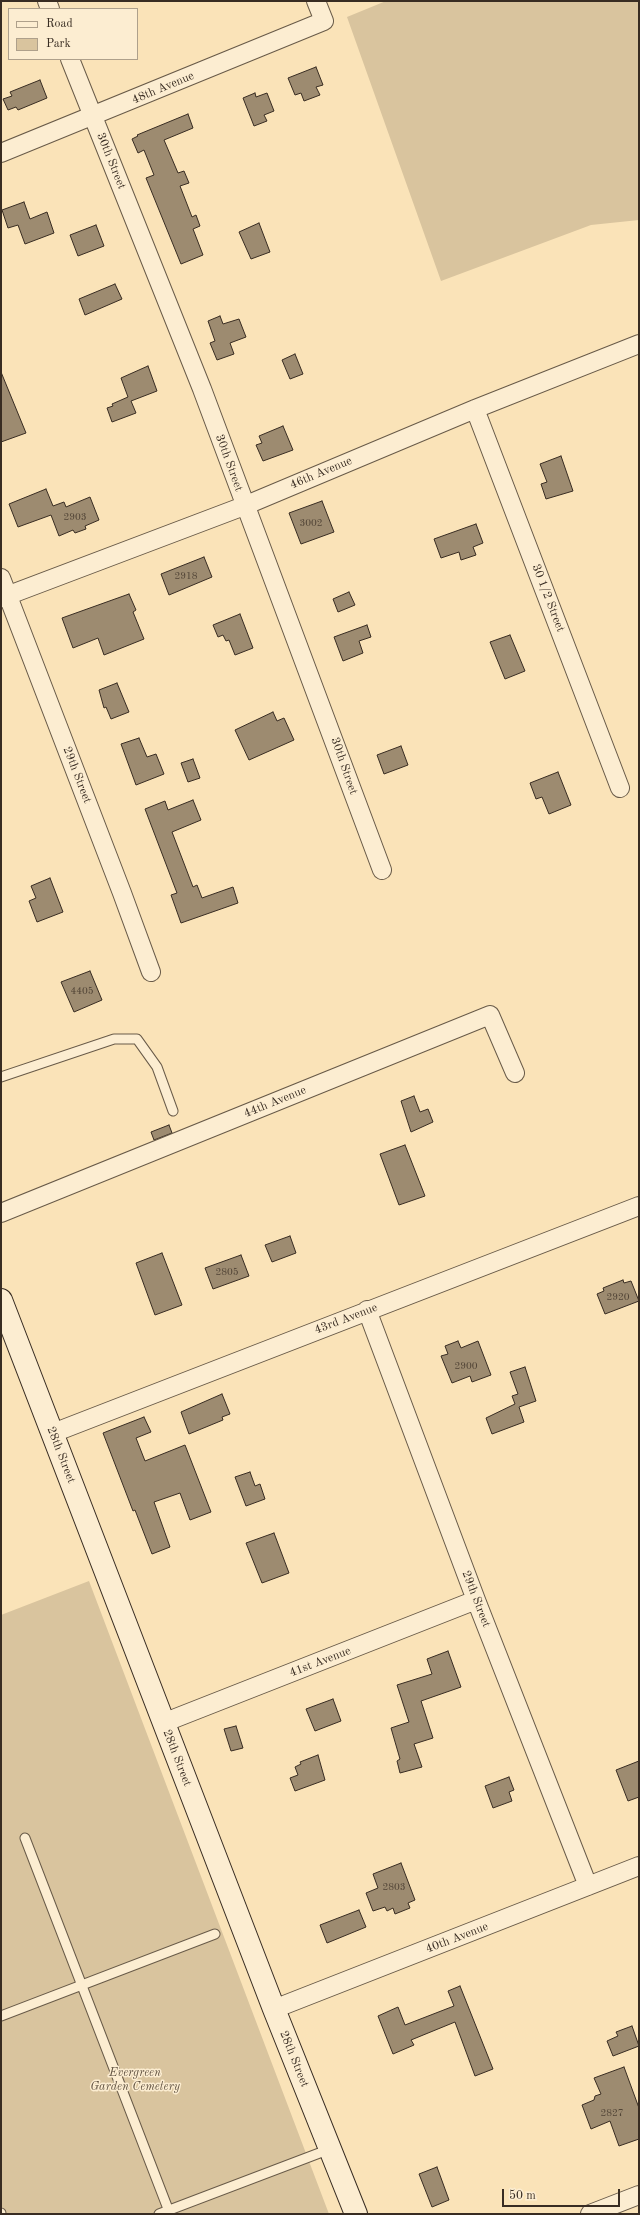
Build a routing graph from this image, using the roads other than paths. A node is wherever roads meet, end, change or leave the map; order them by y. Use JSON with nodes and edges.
{"nodes":[{"id":1,"x":316,"y":1,"type":"edge"},
{"id":2,"x":70,"y":60,"type":"edge"},
{"id":3,"x":92,"y":117,"type":"junction"},
{"id":4,"x":1,"y":153,"type":"edge"},
{"id":5,"x":639,"y":344,"type":"edge"},
{"id":6,"x":475,"y":409,"type":"junction"},
{"id":7,"x":244,"y":506,"type":"junction"},
{"id":8,"x":1,"y":578,"type":"edge"},
{"id":9,"x":4,"y":597,"type":"edge"},
{"id":10,"x":620,"y":788,"type":"dead end"},
{"id":11,"x":382,"y":870,"type":"dead end"},
{"id":12,"x":151,"y":972,"type":"dead end"},
{"id":13,"x":515,"y":1073,"type":"dead end"},
{"id":14,"x":1,"y":1077,"type":"edge"},
{"id":15,"x":173,"y":1111,"type":"dead end"},
{"id":16,"x":639,"y":1206,"type":"edge"},
{"id":17,"x":1,"y":1213,"type":"edge"},
{"id":18,"x":1,"y":1300,"type":"edge"},
{"id":19,"x":368,"y":1310,"type":"junction"},
{"id":20,"x":53,"y":1433,"type":"junction"},
{"id":21,"x":476,"y":1600,"type":"junction"},
{"id":22,"x":163,"y":1723,"type":"junction"},
{"id":23,"x":25,"y":1838,"type":"dead end"},
{"id":24,"x":639,"y":1866,"type":"edge"},
{"id":25,"x":588,"y":1886,"type":"junction"},
{"id":26,"x":215,"y":1934,"type":"dead end"},
{"id":27,"x":82,"y":1985,"type":"junction"},
{"id":28,"x":274,"y":2010,"type":"junction"},
{"id":29,"x":1,"y":2016,"type":"edge"},
{"id":30,"x":330,"y":2149,"type":"junction"},
{"id":31,"x":639,"y":2195,"type":"edge"},
{"id":32,"x":170,"y":2212,"type":"edge"},
{"id":33,"x":159,"y":2214,"type":"edge"},
{"id":34,"x":356,"y":2214,"type":"edge"},
{"id":35,"x":590,"y":2214,"type":"edge"}],
"edges":[{"from":1,"to":3,"type":"street","name":"48th Avenue"},
{"from":2,"to":3,"type":"street","name":"30th Street"},
{"from":3,"to":4,"type":"street","name":"48th Avenue"},
{"from":3,"to":7,"type":"street","name":"30th Street"},
{"from":5,"to":6,"type":"street","name":"46th Avenue"},
{"from":6,"to":7,"type":"street","name":"46th Avenue"},
{"from":6,"to":10,"type":"street","name":"30 1/2 Street"},
{"from":7,"to":9,"type":"street","name":"46th Avenue"},
{"from":7,"to":11,"type":"street","name":"30th Street"},
{"from":8,"to":9,"type":"street","name":"29th Street"},
{"from":9,"to":12,"type":"street","name":"29th Street"},
{"from":13,"to":17,"type":"street","name":"44th Avenue"},
{"from":14,"to":15,"type":"lane"},
{"from":16,"to":19,"type":"street","name":"43rd Avenue"},
{"from":18,"to":20,"type":"main road","name":"28th Street"},
{"from":19,"to":20,"type":"street","name":"43rd Avenue"},
{"from":19,"to":21,"type":"street","name":"29th Street"},
{"from":20,"to":22,"type":"main road","name":"28th Street"},
{"from":21,"to":22,"type":"street","name":"41st Avenue"},
{"from":21,"to":25,"type":"street","name":"29th Street"},
{"from":22,"to":28,"type":"main road","name":"28th Street"},
{"from":23,"to":27,"type":"lane"},
{"from":24,"to":25,"type":"street","name":"40th Avenue"},
{"from":25,"to":28,"type":"street","name":"40th Avenue"},
{"from":26,"to":27,"type":"lane"},
{"from":27,"to":29,"type":"lane"},
{"from":27,"to":32,"type":"lane"},
{"from":28,"to":30,"type":"main road","name":"28th Street"},
{"from":30,"to":32,"type":"lane"},
{"from":30,"to":34,"type":"main road","name":"28th Street"},
{"from":31,"to":35,"type":"street"},
{"from":32,"to":33,"type":"lane"}]}
